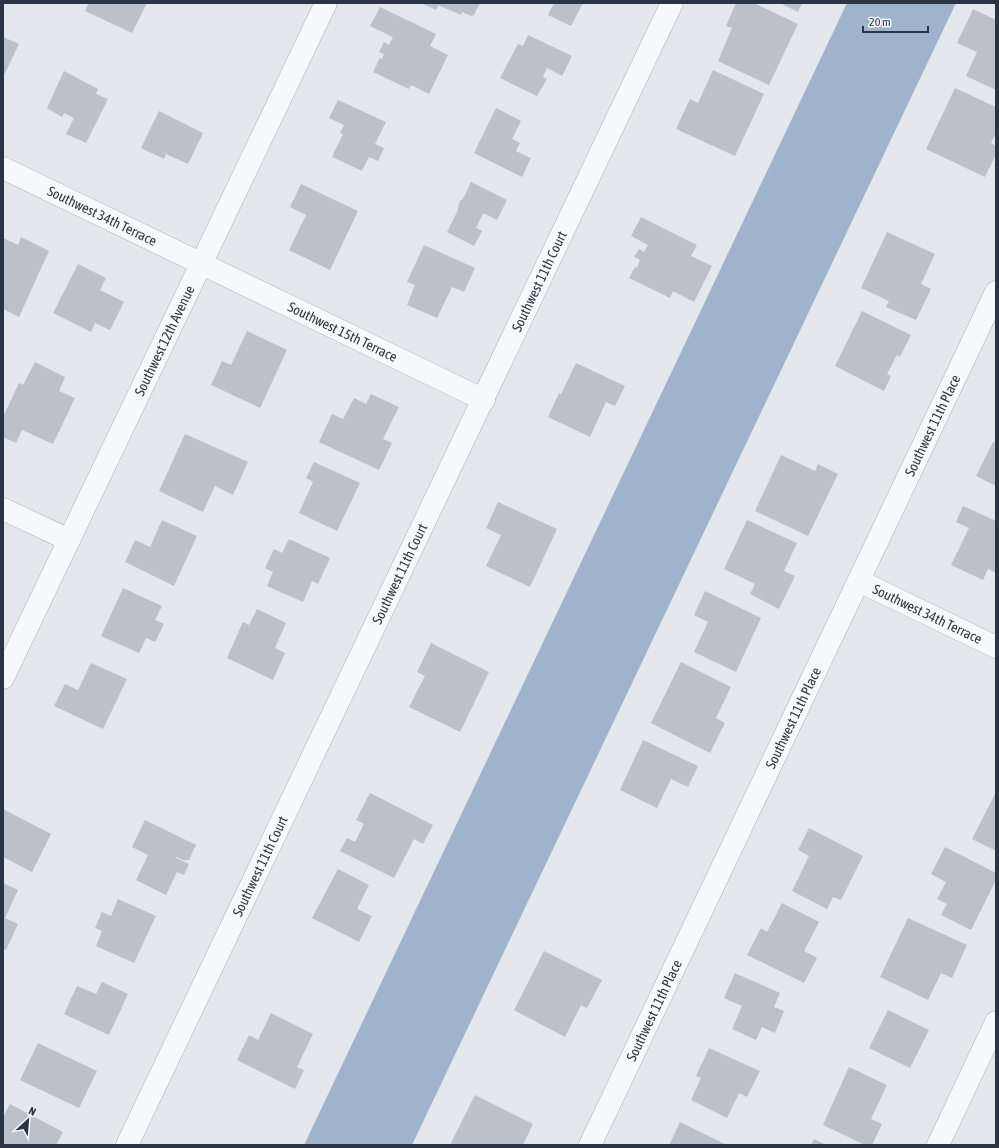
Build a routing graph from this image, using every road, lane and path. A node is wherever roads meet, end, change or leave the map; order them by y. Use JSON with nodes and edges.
{"nodes":[{"id":1,"x":326,"y":3,"type":"edge"},
{"id":2,"x":672,"y":3,"type":"edge"},
{"id":3,"x":3,"y":168,"type":"edge"},
{"id":4,"x":201,"y":263,"type":"junction"},
{"id":5,"x":996,"y":292,"type":"edge"},
{"id":6,"x":484,"y":400,"type":"junction"},
{"id":7,"x":3,"y":509,"type":"edge"},
{"id":8,"x":69,"y":540,"type":"junction"},
{"id":9,"x":859,"y":581,"type":"junction"},
{"id":10,"x":996,"y":647,"type":"edge"},
{"id":11,"x":3,"y":678,"type":"edge"},
{"id":12,"x":996,"y":1022,"type":"edge"},
{"id":13,"x":127,"y":1145,"type":"edge"},
{"id":14,"x":590,"y":1145,"type":"edge"},
{"id":15,"x":938,"y":1145,"type":"edge"}],
"edges":[{"from":1,"to":4,"type":"street","name":"Southwest 12th Avenue"},
{"from":2,"to":6,"type":"street","name":"Southwest 11th Court"},
{"from":3,"to":4,"type":"street","name":"Southwest 34th Terrace"},
{"from":4,"to":6,"type":"street","name":"Southwest 15th Terrace"},
{"from":4,"to":8,"type":"street","name":"Southwest 12th Avenue"},
{"from":5,"to":9,"type":"street","name":"Southwest 11th Place"},
{"from":6,"to":13,"type":"street","name":"Southwest 11th Court"},
{"from":7,"to":8,"type":"street"},
{"from":8,"to":11,"type":"street","name":"Southwest 12th Avenue"},
{"from":9,"to":10,"type":"street","name":"Southwest 34th Terrace"},
{"from":9,"to":14,"type":"street","name":"Southwest 11th Place"},
{"from":12,"to":15,"type":"street"}]}
